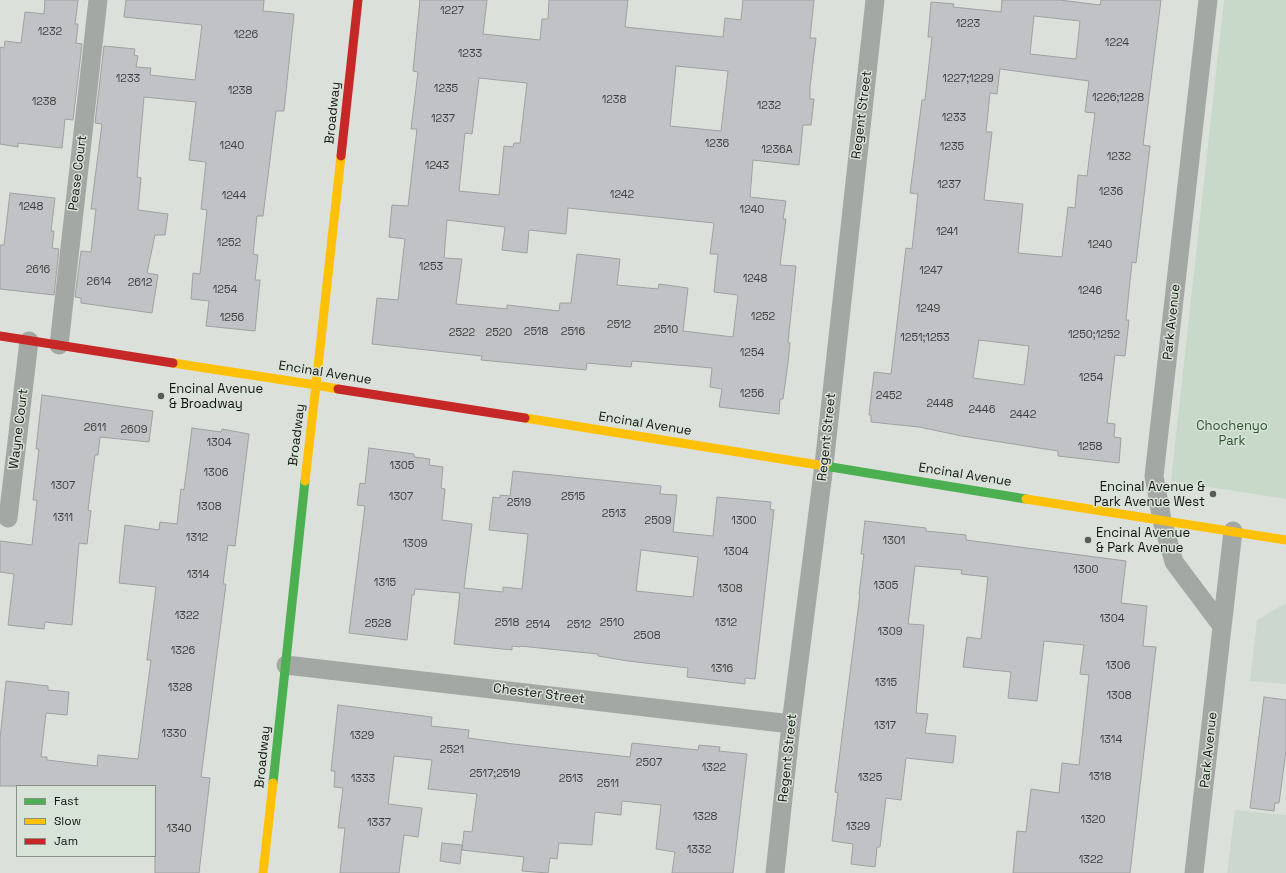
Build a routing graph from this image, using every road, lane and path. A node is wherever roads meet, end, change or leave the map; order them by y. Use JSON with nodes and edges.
{"nodes":[{"id":1,"x":98,"y":0,"type":"edge"},
{"id":2,"x":358,"y":0,"type":"edge"},
{"id":3,"x":875,"y":0,"type":"edge"},
{"id":4,"x":1208,"y":0,"type":"edge"},
{"id":5,"x":0,"y":336,"type":"edge"},
{"id":6,"x":29,"y":341,"type":"junction"},
{"id":7,"x":58,"y":345,"type":"junction"},
{"id":8,"x":316,"y":384,"type":"junction"},
{"id":9,"x":824,"y":465,"type":"junction"},
{"id":10,"x":8,"y":518,"type":"dead end"},
{"id":11,"x":1162,"y":520,"type":"junction"},
{"id":12,"x":1233,"y":531,"type":"junction"},
{"id":13,"x":1286,"y":540,"type":"edge"},
{"id":14,"x":1222,"y":626,"type":"junction"},
{"id":15,"x":286,"y":665,"type":"junction"},
{"id":16,"x":791,"y":724,"type":"junction"},
{"id":17,"x":263,"y":873,"type":"edge"},
{"id":18,"x":775,"y":873,"type":"edge"},
{"id":19,"x":1194,"y":873,"type":"edge"}],
"edges":[{"from":1,"to":7,"type":"street","name":"Pease Court"},
{"from":2,"to":8,"type":"main road","name":"Broadway"},
{"from":3,"to":9,"type":"street","name":"Regent Street"},
{"from":4,"to":11,"type":"street","name":"Park Avenue"},
{"from":5,"to":6,"type":"main road","name":"Encinal Avenue"},
{"from":6,"to":7,"type":"main road","name":"Encinal Avenue"},
{"from":6,"to":10,"type":"street","name":"Wayne Court"},
{"from":7,"to":8,"type":"main road","name":"Encinal Avenue"},
{"from":8,"to":9,"type":"main road","name":"Encinal Avenue"},
{"from":8,"to":15,"type":"main road","name":"Broadway"},
{"from":9,"to":11,"type":"main road","name":"Encinal Avenue"},
{"from":9,"to":16,"type":"street","name":"Regent Street"},
{"from":11,"to":12,"type":"main road","name":"Encinal Avenue"},
{"from":11,"to":14,"type":"street","name":"Park Avenue"},
{"from":12,"to":13,"type":"main road","name":"Encinal Avenue"},
{"from":12,"to":14,"type":"street","name":"Park Avenue"},
{"from":14,"to":19,"type":"street","name":"Park Avenue"},
{"from":15,"to":16,"type":"street","name":"Chester Street"},
{"from":15,"to":17,"type":"main road","name":"Broadway"},
{"from":16,"to":18,"type":"street","name":"Regent Street"}]}
